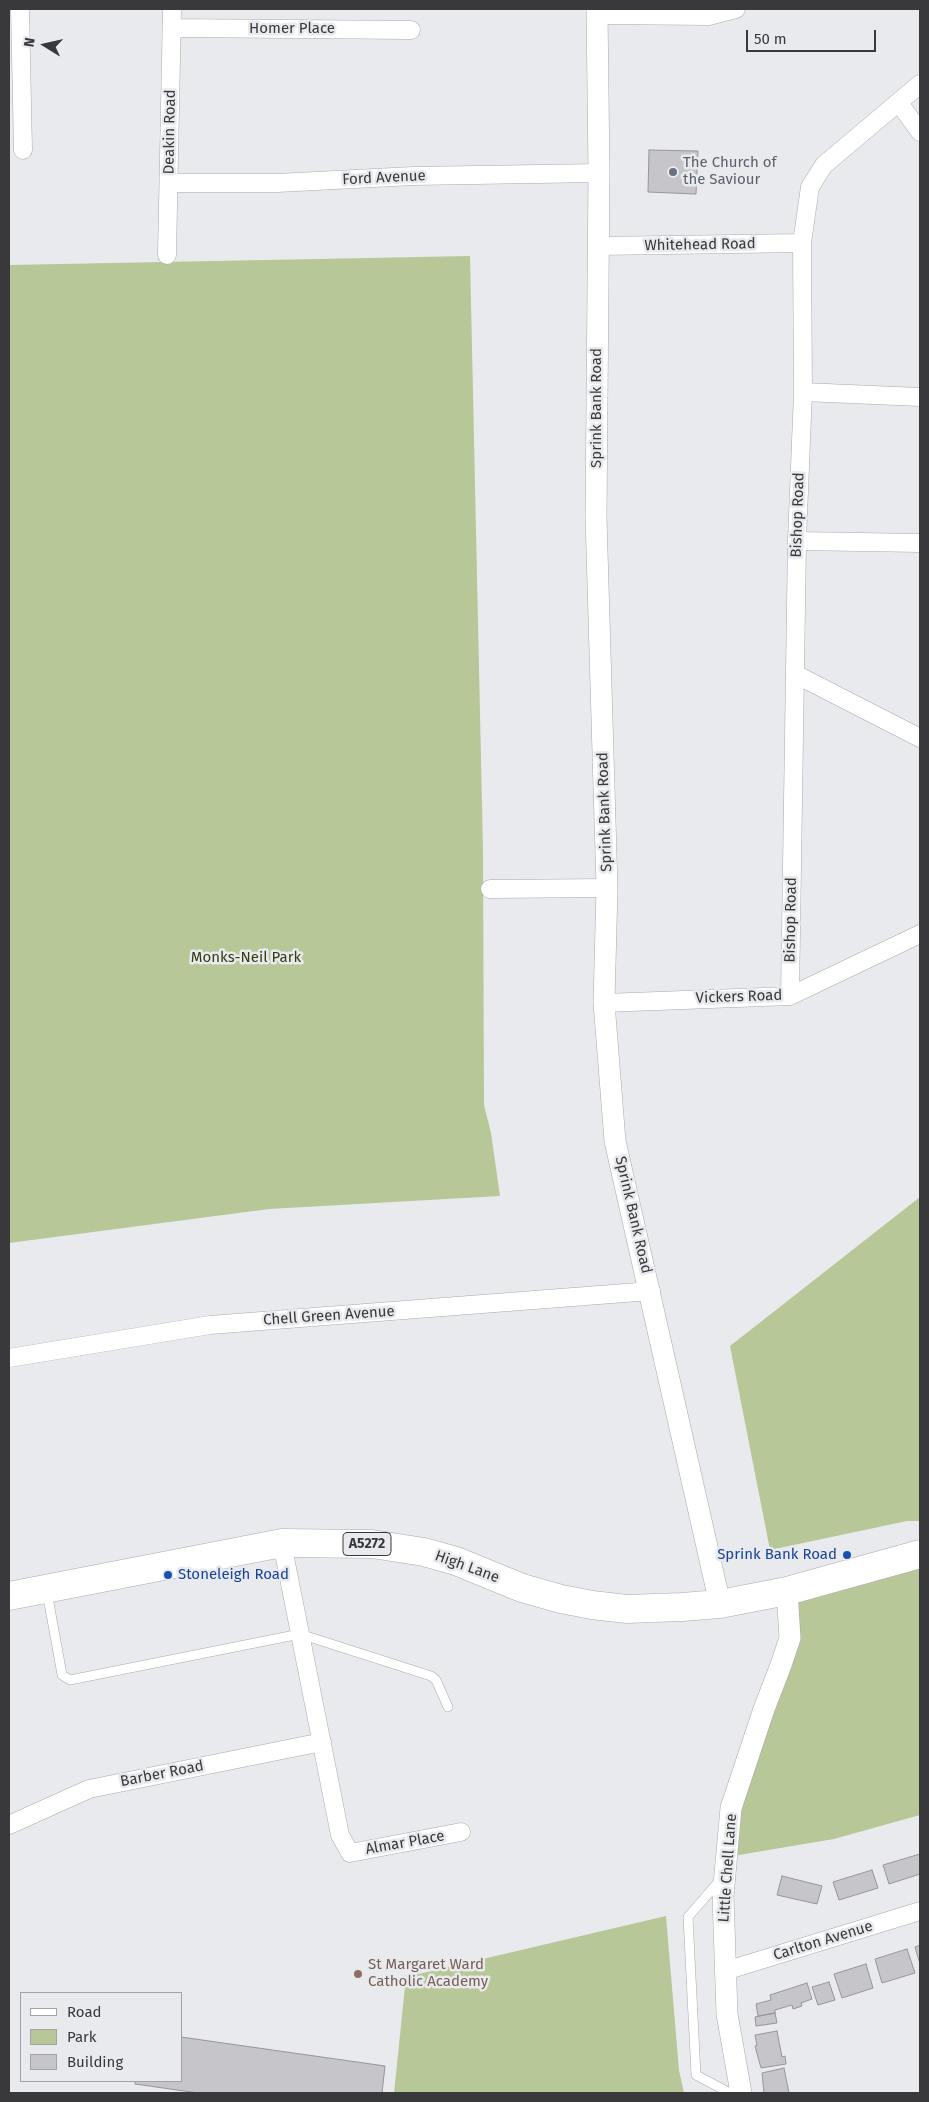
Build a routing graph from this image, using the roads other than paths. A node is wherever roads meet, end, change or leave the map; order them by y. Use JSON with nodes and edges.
{"nodes":[{"id":1,"x":20,"y":9,"type":"edge"},
{"id":2,"x":172,"y":9,"type":"edge"},
{"id":3,"x":736,"y":9,"type":"edge"},
{"id":4,"x":597,"y":12,"type":"edge"},
{"id":5,"x":173,"y":28,"type":"junction"},
{"id":6,"x":411,"y":30,"type":"dead end"},
{"id":7,"x":920,"y":84,"type":"edge"},
{"id":8,"x":900,"y":103,"type":"junction"},
{"id":9,"x":920,"y":132,"type":"edge"},
{"id":10,"x":23,"y":150,"type":"dead end"},
{"id":11,"x":598,"y":172,"type":"junction"},
{"id":12,"x":169,"y":183,"type":"junction"},
{"id":13,"x":802,"y":243,"type":"junction"},
{"id":14,"x":598,"y":246,"type":"junction"},
{"id":15,"x":167,"y":255,"type":"dead end"},
{"id":16,"x":803,"y":392,"type":"junction"},
{"id":17,"x":920,"y":397,"type":"edge"},
{"id":18,"x":797,"y":541,"type":"junction"},
{"id":19,"x":920,"y":543,"type":"edge"},
{"id":20,"x":795,"y":674,"type":"junction"},
{"id":21,"x":920,"y":738,"type":"edge"},
{"id":22,"x":607,"y":888,"type":"junction"},
{"id":23,"x":490,"y":889,"type":"dead end"},
{"id":24,"x":920,"y":934,"type":"edge"},
{"id":25,"x":790,"y":996,"type":"junction"},
{"id":26,"x":604,"y":1003,"type":"junction"},
{"id":27,"x":651,"y":1291,"type":"junction"},
{"id":28,"x":9,"y":1358,"type":"edge"},
{"id":29,"x":282,"y":1543,"type":"junction"},
{"id":30,"x":917,"y":1552,"type":"edge"},
{"id":31,"x":46,"y":1588,"type":"junction"},
{"id":32,"x":786,"y":1591,"type":"junction"},
{"id":33,"x":9,"y":1596,"type":"edge"},
{"id":34,"x":720,"y":1604,"type":"junction"},
{"id":35,"x":300,"y":1634,"type":"junction"},
{"id":36,"x":448,"y":1707,"type":"dead end"},
{"id":37,"x":322,"y":1742,"type":"junction"},
{"id":38,"x":9,"y":1825,"type":"edge"},
{"id":39,"x":460,"y":1832,"type":"dead end"},
{"id":40,"x":725,"y":1874,"type":"junction"},
{"id":41,"x":920,"y":1911,"type":"edge"},
{"id":42,"x":725,"y":1971,"type":"junction"},
{"id":43,"x":730,"y":2093,"type":"edge"},
{"id":44,"x":741,"y":2093,"type":"edge"}],
"edges":[{"from":1,"to":10,"type":"street"},
{"from":2,"to":5,"type":"street","name":"Deakin Road"},
{"from":3,"to":4,"type":"street"},
{"from":4,"to":11,"type":"street","name":"Sprink Bank Road"},
{"from":5,"to":6,"type":"street","name":"Homer Place"},
{"from":5,"to":12,"type":"street","name":"Deakin Road"},
{"from":7,"to":8,"type":"street","name":"Bishop Road"},
{"from":8,"to":9,"type":"street"},
{"from":8,"to":13,"type":"street","name":"Bishop Road"},
{"from":11,"to":12,"type":"street","name":"Ford Avenue"},
{"from":11,"to":14,"type":"street","name":"Sprink Bank Road"},
{"from":12,"to":15,"type":"street","name":"Deakin Road"},
{"from":13,"to":14,"type":"street","name":"Whitehead Road"},
{"from":13,"to":16,"type":"street","name":"Bishop Road"},
{"from":14,"to":22,"type":"street","name":"Sprink Bank Road"},
{"from":16,"to":17,"type":"street"},
{"from":16,"to":18,"type":"street","name":"Bishop Road"},
{"from":18,"to":19,"type":"street"},
{"from":18,"to":20,"type":"street","name":"Bishop Road"},
{"from":20,"to":21,"type":"street"},
{"from":20,"to":25,"type":"street","name":"Bishop Road"},
{"from":22,"to":23,"type":"street"},
{"from":22,"to":26,"type":"street","name":"Sprink Bank Road"},
{"from":24,"to":25,"type":"street","name":"Vickers Road"},
{"from":25,"to":26,"type":"street","name":"Vickers Road"},
{"from":26,"to":27,"type":"street","name":"Sprink Bank Road"},
{"from":27,"to":28,"type":"street","name":"Chell Green Avenue"},
{"from":27,"to":34,"type":"street","name":"Sprink Bank Road"},
{"from":29,"to":31,"type":"main road","name":"High Lane","number":"A5272"},
{"from":29,"to":34,"type":"main road","name":"High Lane","number":"A5272"},
{"from":29,"to":35,"type":"street"},
{"from":30,"to":32,"type":"main road","name":"High Lane","number":"A5272"},
{"from":31,"to":33,"type":"main road","name":"High Lane","number":"A5272"},
{"from":31,"to":35,"type":"lane"},
{"from":32,"to":34,"type":"main road","name":"High Lane","number":"A5272"},
{"from":32,"to":40,"type":"street","name":"Little Chell Lane"},
{"from":35,"to":36,"type":"lane"},
{"from":35,"to":37,"type":"street"},
{"from":37,"to":38,"type":"street","name":"Barber Road"},
{"from":37,"to":39,"type":"street","name":"Almar Place"},
{"from":40,"to":42,"type":"street","name":"Little Chell Lane"},
{"from":40,"to":43,"type":"lane"},
{"from":41,"to":42,"type":"street","name":"Carlton Avenue"},
{"from":42,"to":44,"type":"street","name":"Little Chell Lane"}]}
